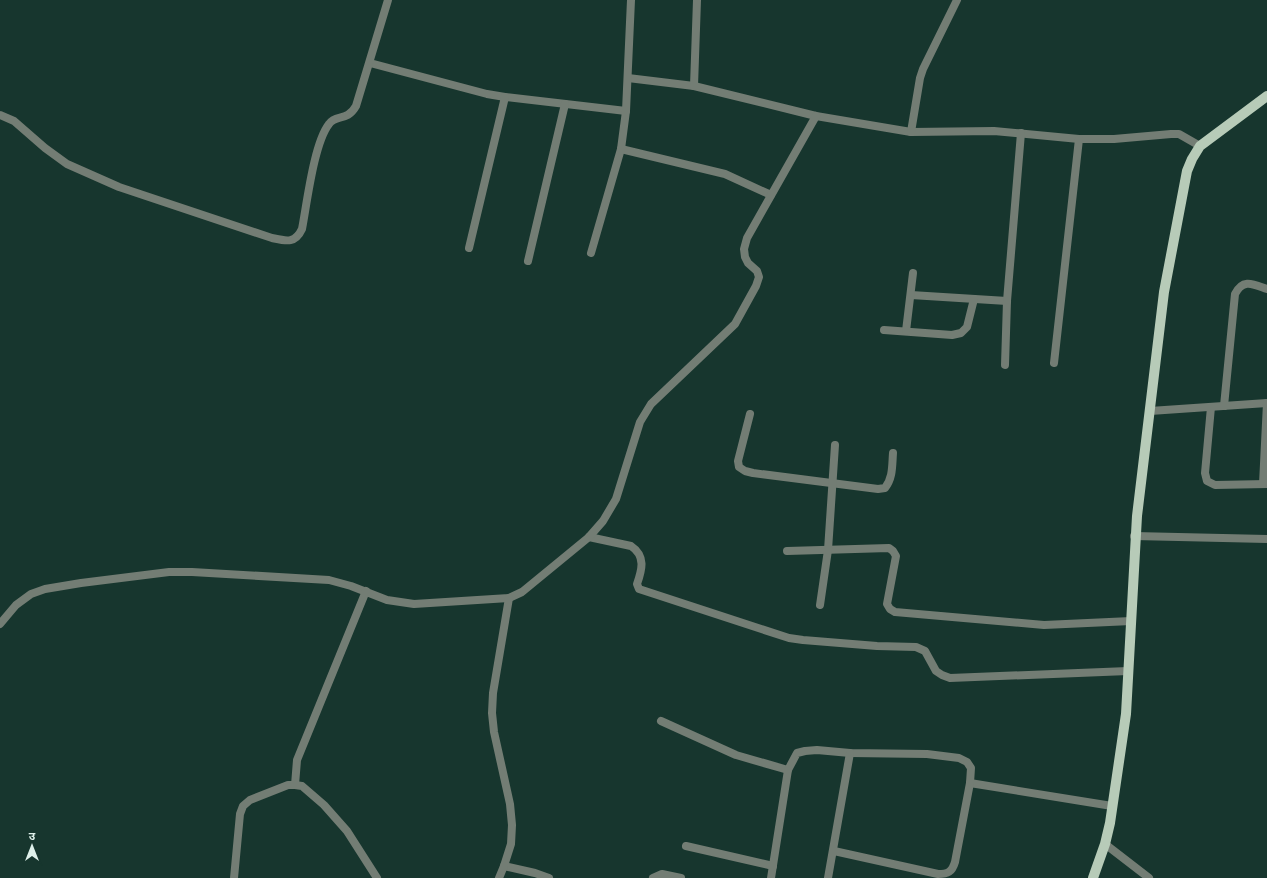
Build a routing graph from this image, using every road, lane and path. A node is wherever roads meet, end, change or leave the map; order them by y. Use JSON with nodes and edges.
{"nodes":[{"id":1,"x":388,"y":0,"type":"edge"},
{"id":2,"x":631,"y":0,"type":"edge"},
{"id":3,"x":696,"y":0,"type":"edge"},
{"id":4,"x":958,"y":0,"type":"edge"},
{"id":5,"x":370,"y":63,"type":"junction"},
{"id":6,"x":628,"y":78,"type":"junction"},
{"id":7,"x":694,"y":86,"type":"junction"},
{"id":8,"x":1267,"y":96,"type":"edge"},
{"id":9,"x":505,"y":97,"type":"junction"},
{"id":10,"x":565,"y":104,"type":"junction"},
{"id":11,"x":626,"y":111,"type":"junction"},
{"id":12,"x":0,"y":115,"type":"edge"},
{"id":13,"x":816,"y":116,"type":"junction"},
{"id":14,"x":911,"y":132,"type":"junction"},
{"id":15,"x":1021,"y":133,"type":"junction"},
{"id":16,"x":1079,"y":139,"type":"junction"},
{"id":17,"x":1200,"y":146,"type":"junction"},
{"id":18,"x":621,"y":149,"type":"junction"},
{"id":19,"x":771,"y":195,"type":"junction"},
{"id":20,"x":469,"y":248,"type":"dead end"},
{"id":21,"x":591,"y":253,"type":"dead end"},
{"id":22,"x":528,"y":261,"type":"dead end"},
{"id":23,"x":913,"y":273,"type":"dead end"},
{"id":24,"x":1267,"y":289,"type":"edge"},
{"id":25,"x":911,"y":295,"type":"junction"},
{"id":26,"x":974,"y":299,"type":"junction"},
{"id":27,"x":1006,"y":301,"type":"junction"},
{"id":28,"x":884,"y":330,"type":"dead end"},
{"id":29,"x":906,"y":331,"type":"junction"},
{"id":30,"x":1054,"y":363,"type":"dead end"},
{"id":31,"x":1005,"y":365,"type":"dead end"},
{"id":32,"x":1267,"y":403,"type":"edge"},
{"id":33,"x":1224,"y":406,"type":"junction"},
{"id":34,"x":1211,"y":407,"type":"junction"},
{"id":35,"x":1150,"y":411,"type":"junction"},
{"id":36,"x":750,"y":414,"type":"dead end"},
{"id":37,"x":835,"y":445,"type":"dead end"},
{"id":38,"x":893,"y":453,"type":"dead end"},
{"id":39,"x":832,"y":483,"type":"junction"},
{"id":40,"x":1265,"y":484,"type":"edge"},
{"id":41,"x":589,"y":536,"type":"junction"},
{"id":42,"x":1134,"y":536,"type":"junction"},
{"id":43,"x":1267,"y":539,"type":"edge"},
{"id":44,"x":828,"y":550,"type":"junction"},
{"id":45,"x":787,"y":551,"type":"dead end"},
{"id":46,"x":366,"y":591,"type":"junction"},
{"id":47,"x":510,"y":598,"type":"junction"},
{"id":48,"x":820,"y":605,"type":"dead end"},
{"id":49,"x":1131,"y":621,"type":"junction"},
{"id":50,"x":0,"y":624,"type":"edge"},
{"id":51,"x":1128,"y":671,"type":"junction"},
{"id":52,"x":660,"y":721,"type":"dead end"},
{"id":53,"x":850,"y":754,"type":"junction"},
{"id":54,"x":788,"y":770,"type":"junction"},
{"id":55,"x":970,"y":783,"type":"junction"},
{"id":56,"x":295,"y":785,"type":"junction"},
{"id":57,"x":1112,"y":806,"type":"junction"},
{"id":58,"x":1105,"y":844,"type":"junction"},
{"id":59,"x":686,"y":846,"type":"dead end"},
{"id":60,"x":834,"y":851,"type":"junction"},
{"id":61,"x":504,"y":866,"type":"junction"},
{"id":62,"x":773,"y":866,"type":"junction"},
{"id":63,"x":234,"y":878,"type":"edge"},
{"id":64,"x":377,"y":878,"type":"edge"},
{"id":65,"x":499,"y":878,"type":"edge"},
{"id":66,"x":549,"y":878,"type":"edge"},
{"id":67,"x":653,"y":878,"type":"edge"},
{"id":68,"x":681,"y":878,"type":"edge"},
{"id":69,"x":771,"y":878,"type":"edge"},
{"id":70,"x":828,"y":878,"type":"edge"},
{"id":71,"x":1093,"y":878,"type":"edge"},
{"id":72,"x":1149,"y":878,"type":"edge"}],
"edges":[{"from":1,"to":5,"type":"street"},
{"from":2,"to":6,"type":"street"},
{"from":3,"to":7,"type":"street"},
{"from":4,"to":14,"type":"street"},
{"from":5,"to":9,"type":"street"},
{"from":5,"to":12,"type":"street"},
{"from":6,"to":7,"type":"street"},
{"from":6,"to":11,"type":"street"},
{"from":7,"to":13,"type":"street"},
{"from":8,"to":17,"type":"main road"},
{"from":9,"to":10,"type":"street"},
{"from":9,"to":20,"type":"street"},
{"from":10,"to":11,"type":"street"},
{"from":10,"to":22,"type":"street"},
{"from":11,"to":18,"type":"street"},
{"from":13,"to":14,"type":"street"},
{"from":13,"to":19,"type":"street"},
{"from":14,"to":15,"type":"street"},
{"from":15,"to":16,"type":"street"},
{"from":15,"to":27,"type":"street"},
{"from":16,"to":17,"type":"street"},
{"from":16,"to":30,"type":"street"},
{"from":17,"to":35,"type":"main road"},
{"from":18,"to":19,"type":"street"},
{"from":18,"to":21,"type":"street"},
{"from":19,"to":41,"type":"street"},
{"from":23,"to":25,"type":"street"},
{"from":24,"to":33,"type":"street"},
{"from":25,"to":26,"type":"street"},
{"from":25,"to":29,"type":"street"},
{"from":26,"to":27,"type":"street"},
{"from":26,"to":29,"type":"street"},
{"from":27,"to":31,"type":"street"},
{"from":28,"to":29,"type":"street"},
{"from":32,"to":33,"type":"street"},
{"from":32,"to":40,"type":"street"},
{"from":33,"to":34,"type":"street"},
{"from":34,"to":35,"type":"street"},
{"from":34,"to":40,"type":"street"},
{"from":35,"to":42,"type":"main road"},
{"from":36,"to":39,"type":"street"},
{"from":37,"to":39,"type":"street"},
{"from":38,"to":39,"type":"street"},
{"from":39,"to":44,"type":"street"},
{"from":41,"to":47,"type":"street"},
{"from":41,"to":51,"type":"street"},
{"from":42,"to":43,"type":"street"},
{"from":42,"to":49,"type":"main road"},
{"from":44,"to":45,"type":"street"},
{"from":44,"to":48,"type":"street"},
{"from":44,"to":49,"type":"street"},
{"from":46,"to":47,"type":"street"},
{"from":46,"to":50,"type":"street"},
{"from":46,"to":56,"type":"street"},
{"from":47,"to":61,"type":"street"},
{"from":49,"to":51,"type":"main road"},
{"from":51,"to":57,"type":"main road"},
{"from":52,"to":54,"type":"street"},
{"from":53,"to":54,"type":"street"},
{"from":53,"to":55,"type":"street"},
{"from":53,"to":60,"type":"street"},
{"from":54,"to":62,"type":"street"},
{"from":55,"to":57,"type":"street"},
{"from":55,"to":60,"type":"street"},
{"from":56,"to":63,"type":"street"},
{"from":56,"to":64,"type":"street"},
{"from":57,"to":58,"type":"main road"},
{"from":58,"to":71,"type":"main road"},
{"from":58,"to":72,"type":"street"},
{"from":59,"to":62,"type":"street"},
{"from":60,"to":70,"type":"street"},
{"from":61,"to":65,"type":"street"},
{"from":61,"to":66,"type":"street"},
{"from":62,"to":69,"type":"street"},
{"from":67,"to":68,"type":"street"}]}
